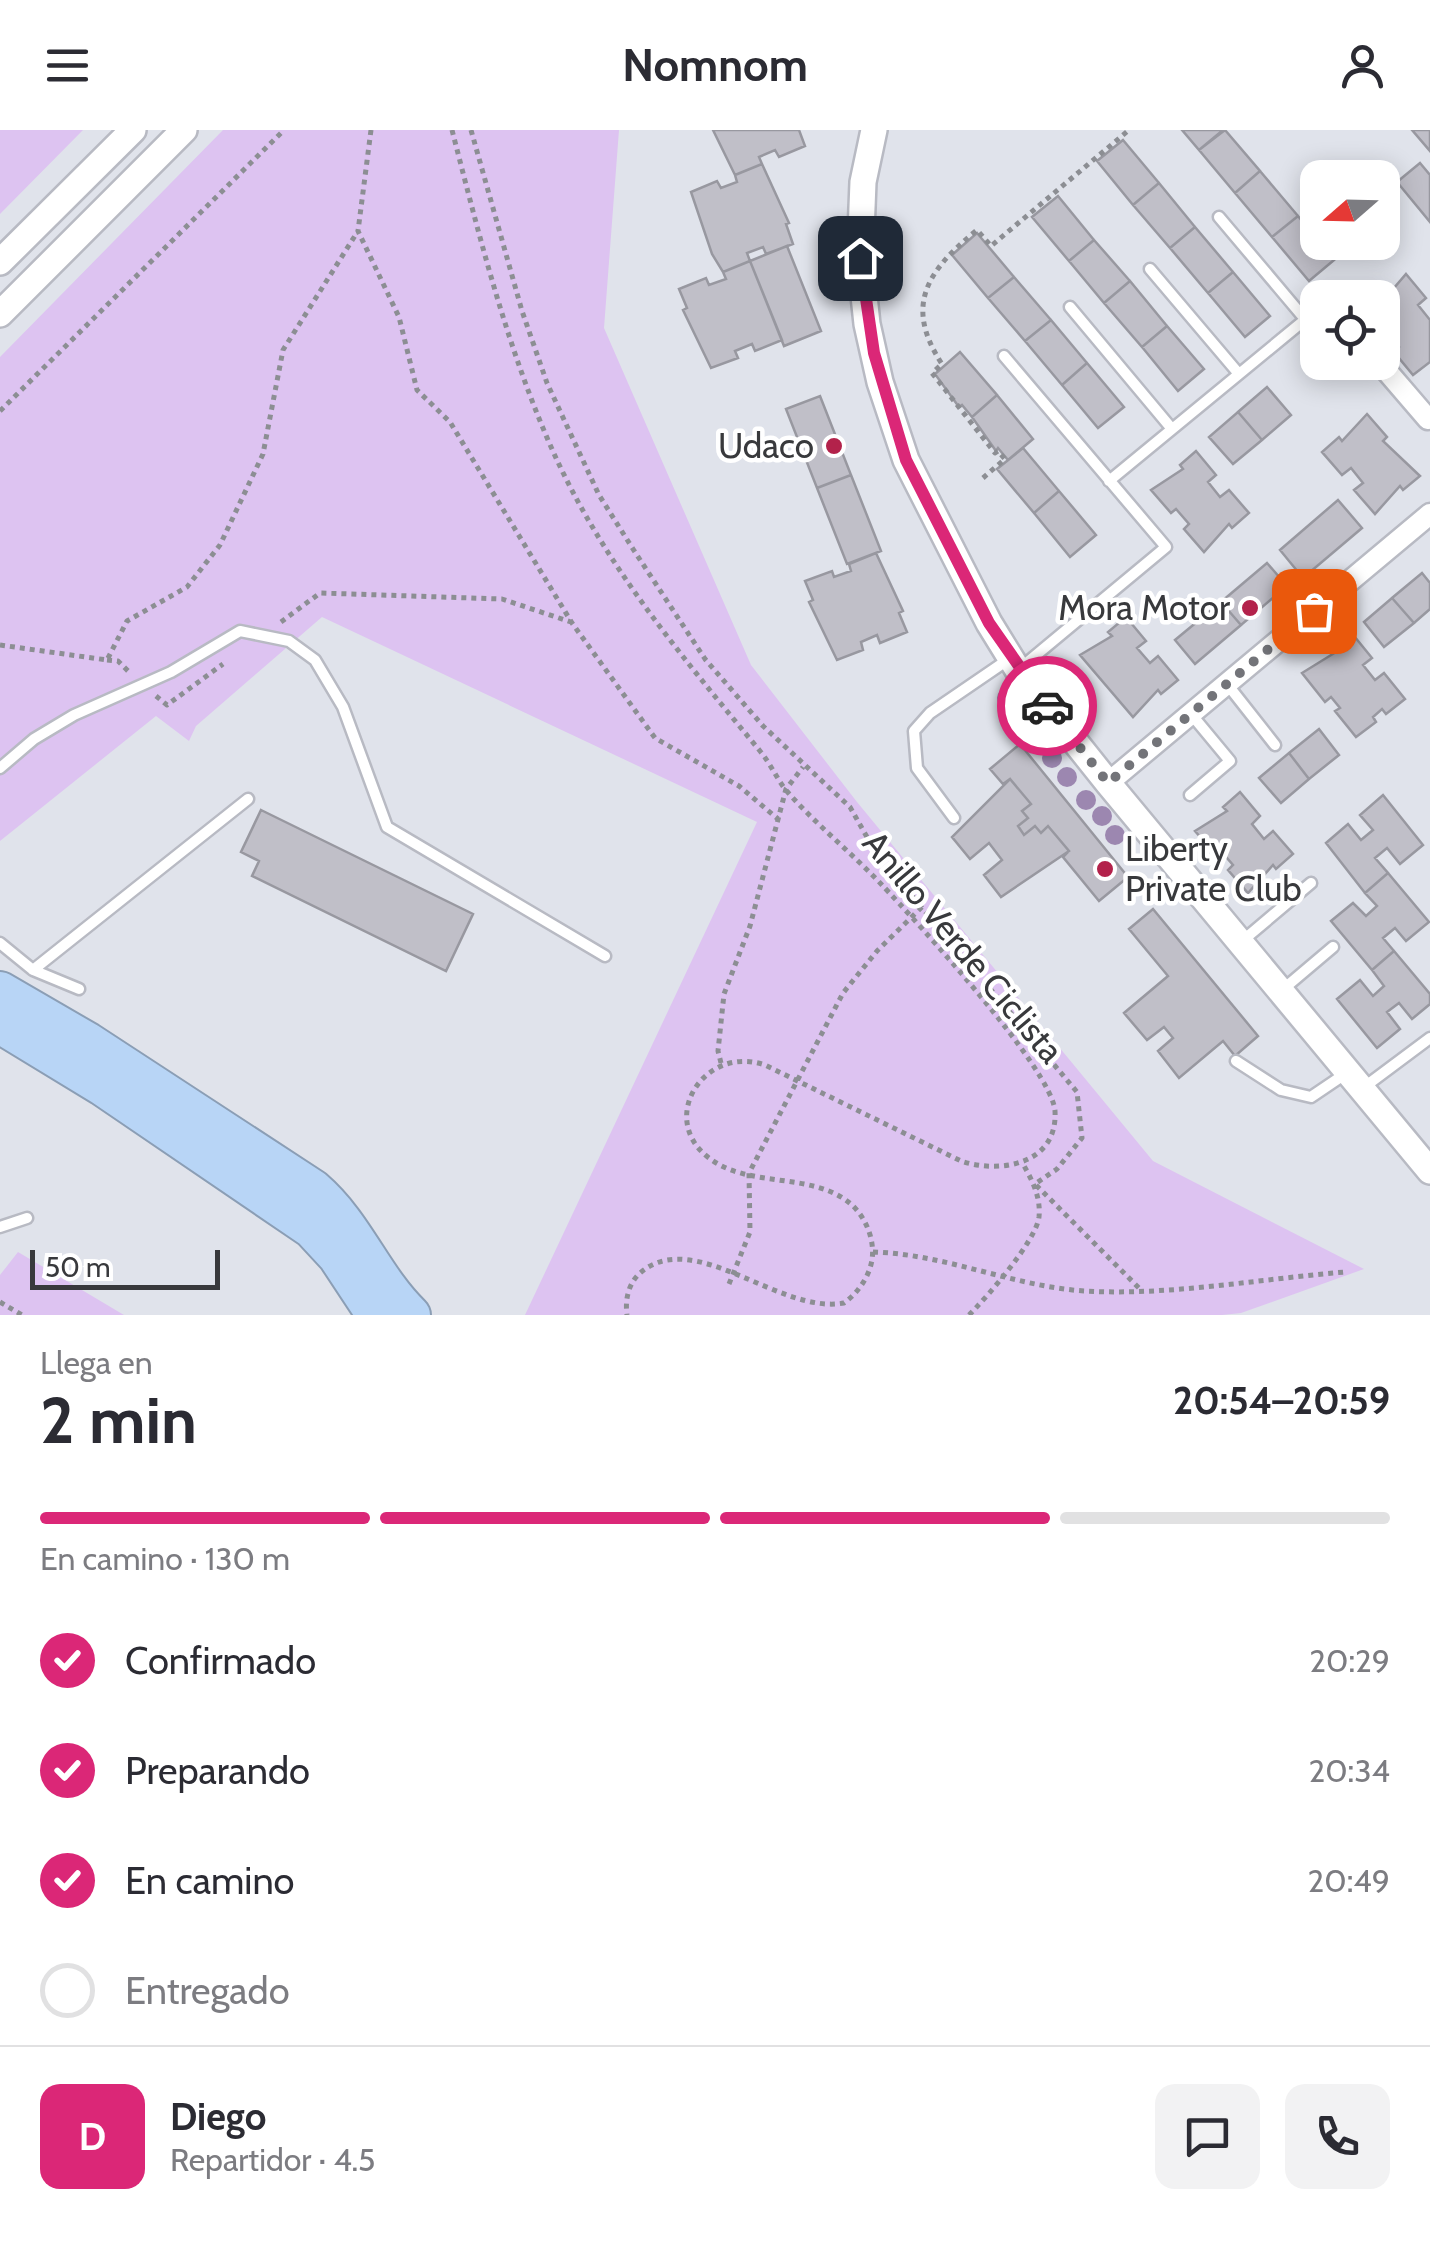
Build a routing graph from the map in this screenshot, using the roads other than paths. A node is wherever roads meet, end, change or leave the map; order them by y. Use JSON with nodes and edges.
{"nodes":[{"id":1,"x":134,"y":130,"type":"edge"},
{"id":2,"x":184,"y":130,"type":"edge"},
{"id":3,"x":874,"y":130,"type":"edge"},
{"id":4,"x":1219,"y":217,"type":"dead end"},
{"id":5,"x":0,"y":262,"type":"edge"},
{"id":6,"x":1150,"y":269,"type":"dead end"},
{"id":7,"x":1070,"y":307,"type":"dead end"},
{"id":8,"x":1300,"y":312,"type":"edge"},
{"id":9,"x":0,"y":314,"type":"edge"},
{"id":10,"x":1300,"y":324,"type":"edge"},
{"id":11,"x":1004,"y":356,"type":"dead end"},
{"id":12,"x":1239,"y":374,"type":"junction"},
{"id":13,"x":1395,"y":380,"type":"edge"},
{"id":14,"x":1429,"y":419,"type":"edge"},
{"id":15,"x":1172,"y":429,"type":"junction"},
{"id":16,"x":1109,"y":481,"type":"junction"},
{"id":17,"x":1430,"y":514,"type":"edge"},
{"id":18,"x":1014,"y":664,"type":"junction"},
{"id":19,"x":1226,"y":684,"type":"junction"},
{"id":20,"x":1191,"y":714,"type":"junction"},
{"id":21,"x":1275,"y":745,"type":"dead end"},
{"id":22,"x":0,"y":768,"type":"edge"},
{"id":23,"x":1108,"y":783,"type":"junction"},
{"id":24,"x":1190,"y":794,"type":"dead end"},
{"id":25,"x":248,"y":798,"type":"dead end"},
{"id":26,"x":954,"y":818,"type":"dead end"},
{"id":27,"x":1311,"y":883,"type":"dead end"},
{"id":28,"x":1240,"y":943,"type":"junction"},
{"id":29,"x":0,"y":944,"type":"edge"},
{"id":30,"x":1334,"y":947,"type":"dead end"},
{"id":31,"x":605,"y":956,"type":"dead end"},
{"id":32,"x":32,"y":970,"type":"junction"},
{"id":33,"x":79,"y":989,"type":"dead end"},
{"id":34,"x":0,"y":991,"type":"edge"},
{"id":35,"x":1281,"y":992,"type":"junction"},
{"id":36,"x":0,"y":1024,"type":"edge"},
{"id":37,"x":1430,"y":1038,"type":"edge"},
{"id":38,"x":1236,"y":1061,"type":"dead end"},
{"id":39,"x":1355,"y":1080,"type":"junction"},
{"id":40,"x":1430,"y":1171,"type":"edge"},
{"id":41,"x":27,"y":1218,"type":"dead end"},
{"id":42,"x":0,"y":1227,"type":"edge"},
{"id":43,"x":376,"y":1315,"type":"edge"},
{"id":44,"x":411,"y":1315,"type":"edge"}],
"edges":[{"from":1,"to":5,"type":"street"},
{"from":2,"to":9,"type":"street"},
{"from":3,"to":18,"type":"street"},
{"from":4,"to":8,"type":"lane"},
{"from":6,"to":12,"type":"lane"},
{"from":7,"to":15,"type":"lane"},
{"from":10,"to":12,"type":"lane"},
{"from":11,"to":16,"type":"lane"},
{"from":12,"to":15,"type":"lane"},
{"from":13,"to":14,"type":"street"},
{"from":15,"to":16,"type":"lane"},
{"from":16,"to":18,"type":"lane"},
{"from":17,"to":19,"type":"street"},
{"from":18,"to":23,"type":"street"},
{"from":18,"to":26,"type":"lane"},
{"from":19,"to":20,"type":"street"},
{"from":19,"to":21,"type":"lane"},
{"from":20,"to":23,"type":"street"},
{"from":20,"to":24,"type":"lane"},
{"from":22,"to":31,"type":"lane"},
{"from":23,"to":28,"type":"street"},
{"from":25,"to":32,"type":"lane"},
{"from":27,"to":28,"type":"lane"},
{"from":28,"to":35,"type":"street"},
{"from":29,"to":32,"type":"lane"},
{"from":30,"to":35,"type":"lane"},
{"from":32,"to":33,"type":"lane"},
{"from":34,"to":44,"type":"highway"},
{"from":35,"to":39,"type":"street"},
{"from":36,"to":43,"type":"highway"},
{"from":37,"to":39,"type":"lane"},
{"from":38,"to":39,"type":"lane"},
{"from":39,"to":40,"type":"street"},
{"from":41,"to":42,"type":"lane"}]}
